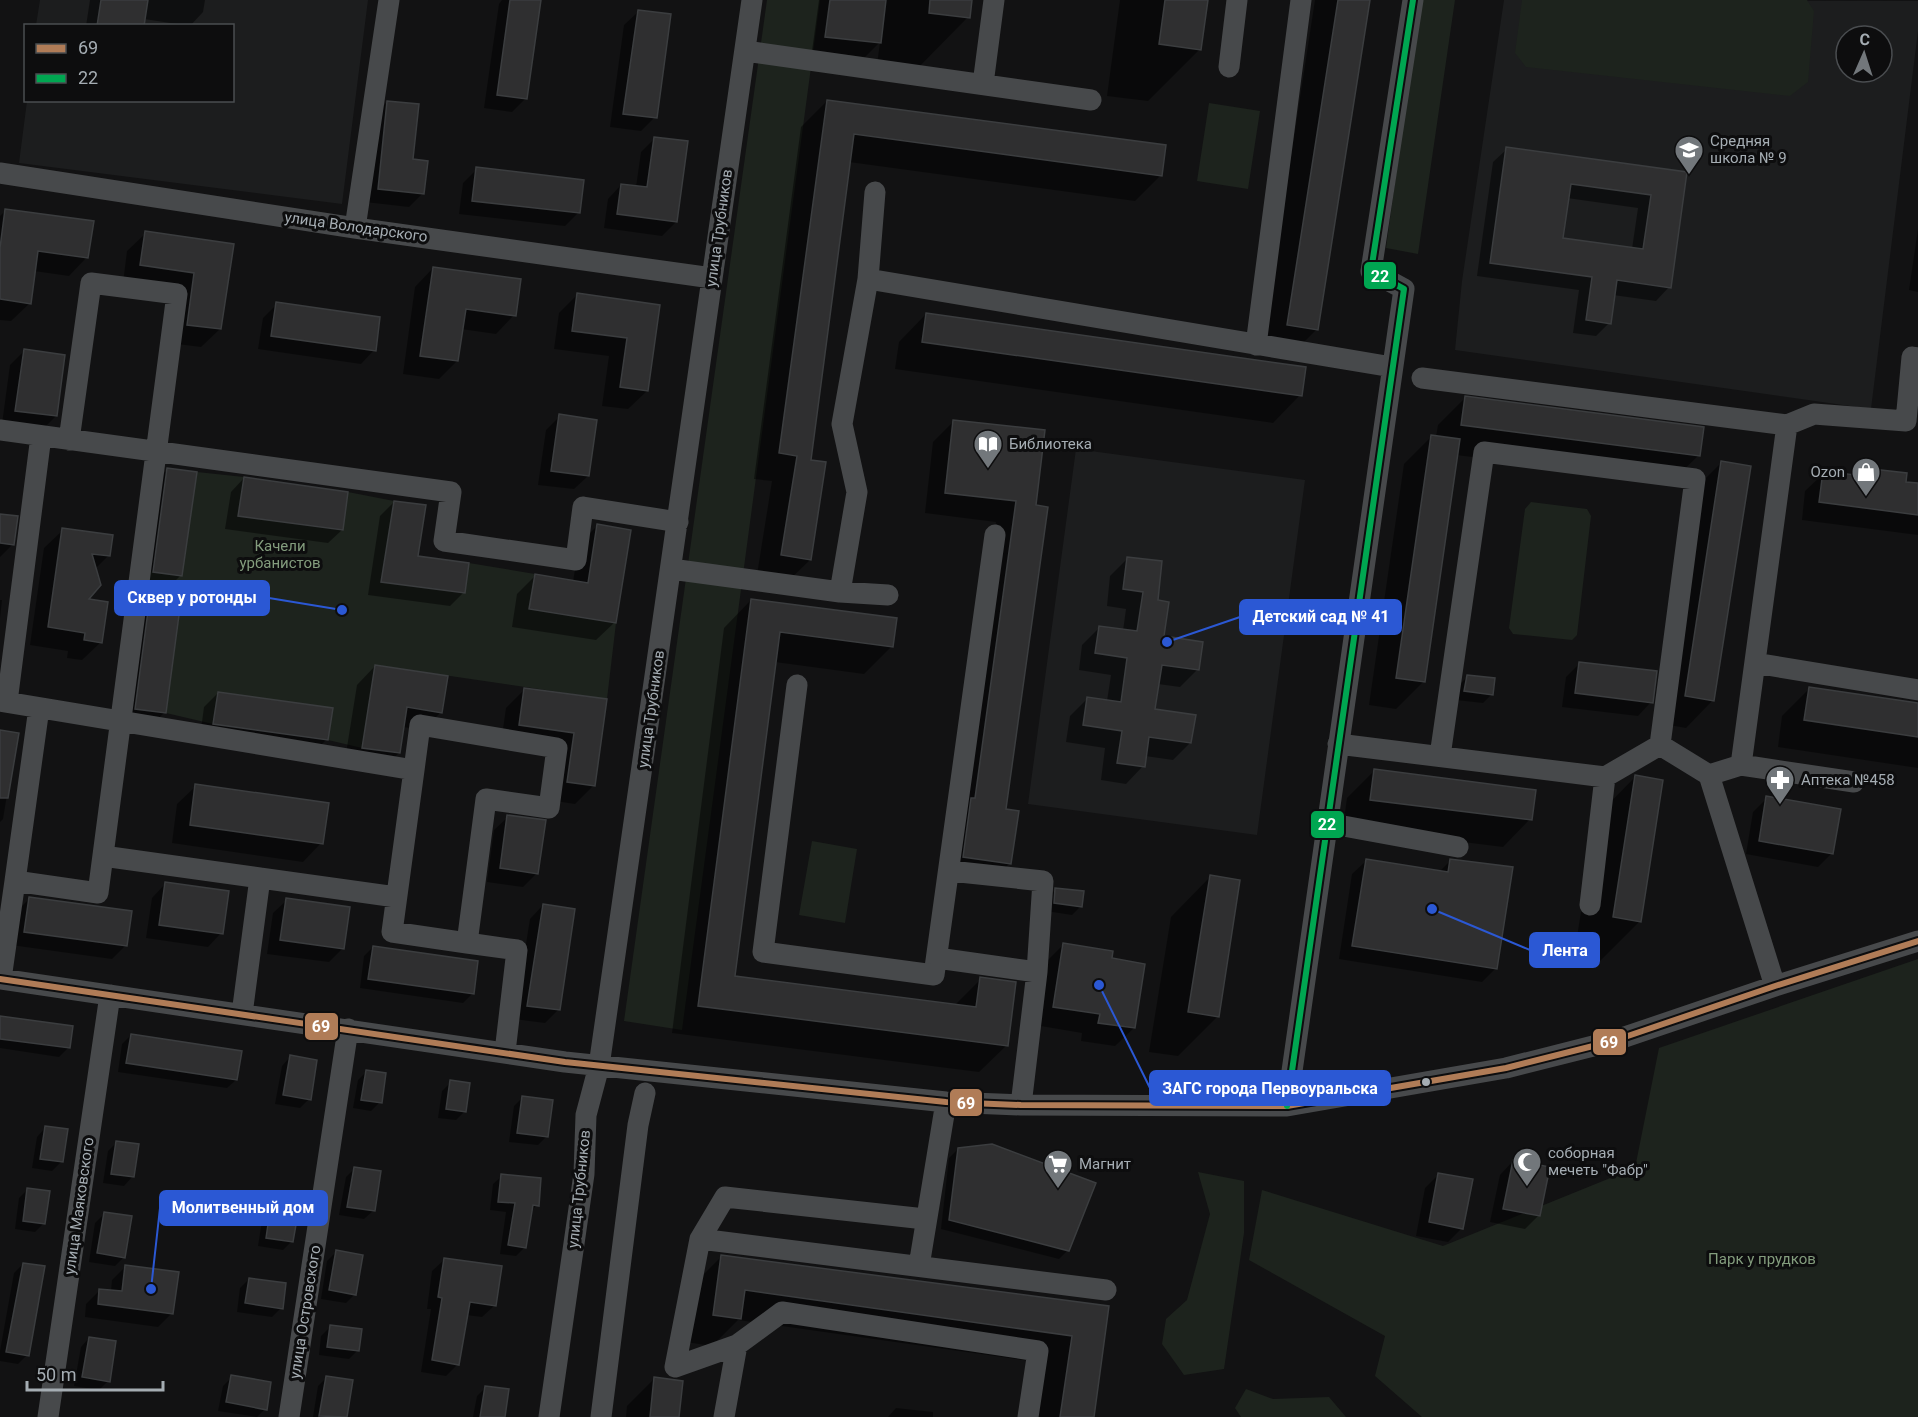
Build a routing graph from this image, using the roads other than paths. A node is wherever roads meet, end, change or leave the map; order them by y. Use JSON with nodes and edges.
{"nodes":[{"id":1,"x":389,"y":0,"type":"edge"},
{"id":2,"x":752,"y":0,"type":"edge"},
{"id":3,"x":994,"y":0,"type":"edge"},
{"id":4,"x":1237,"y":0,"type":"edge"},
{"id":5,"x":1301,"y":0,"type":"edge"},
{"id":6,"x":1413,"y":0,"type":"edge"},
{"id":7,"x":745,"y":51,"type":"junction"},
{"id":8,"x":1229,"y":67,"type":"dead end"},
{"id":9,"x":983,"y":84,"type":"junction"},
{"id":10,"x":1091,"y":100,"type":"dead end"},
{"id":11,"x":0,"y":172,"type":"edge"},
{"id":12,"x":875,"y":192,"type":"dead end"},
{"id":13,"x":355,"y":228,"type":"junction"},
{"id":14,"x":712,"y":278,"type":"junction"},
{"id":15,"x":868,"y":279,"type":"junction"},
{"id":16,"x":1256,"y":345,"type":"junction"},
{"id":17,"x":1918,"y":357,"type":"edge"},
{"id":18,"x":1392,"y":367,"type":"junction"},
{"id":19,"x":1422,"y":378,"type":"dead end"},
{"id":20,"x":1787,"y":425,"type":"junction"},
{"id":21,"x":0,"y":430,"type":"edge"},
{"id":22,"x":40,"y":436,"type":"junction"},
{"id":23,"x":69,"y":440,"type":"junction"},
{"id":24,"x":157,"y":452,"type":"junction"},
{"id":25,"x":678,"y":522,"type":"junction"},
{"id":26,"x":995,"y":536,"type":"dead end"},
{"id":27,"x":671,"y":568,"type":"junction"},
{"id":28,"x":840,"y":592,"type":"junction"},
{"id":29,"x":888,"y":596,"type":"dead end"},
{"id":30,"x":1755,"y":663,"type":"junction"},
{"id":31,"x":797,"y":685,"type":"dead end"},
{"id":32,"x":1918,"y":690,"type":"edge"},
{"id":33,"x":3,"y":702,"type":"edge"},
{"id":34,"x":39,"y":708,"type":"junction"},
{"id":35,"x":120,"y":721,"type":"junction"},
{"id":36,"x":1338,"y":744,"type":"junction"},
{"id":37,"x":1660,"y":745,"type":"junction"},
{"id":38,"x":1440,"y":756,"type":"junction"},
{"id":39,"x":1741,"y":765,"type":"junction"},
{"id":40,"x":414,"y":770,"type":"junction"},
{"id":41,"x":1709,"y":775,"type":"junction"},
{"id":42,"x":1605,"y":777,"type":"junction"},
{"id":43,"x":1854,"y":782,"type":"dead end"},
{"id":44,"x":1327,"y":823,"type":"junction"},
{"id":45,"x":1458,"y":847,"type":"dead end"},
{"id":46,"x":104,"y":856,"type":"junction"},
{"id":47,"x":950,"y":871,"type":"junction"},
{"id":48,"x":261,"y":878,"type":"junction"},
{"id":49,"x":15,"y":881,"type":"junction"},
{"id":50,"x":396,"y":897,"type":"junction"},
{"id":51,"x":1590,"y":905,"type":"dead end"},
{"id":52,"x":1918,"y":941,"type":"edge"},
{"id":53,"x":467,"y":943,"type":"junction"},
{"id":54,"x":936,"y":958,"type":"junction"},
{"id":55,"x":1037,"y":972,"type":"junction"},
{"id":56,"x":0,"y":979,"type":"edge"},
{"id":57,"x":1775,"y":986,"type":"junction"},
{"id":58,"x":110,"y":995,"type":"junction"},
{"id":59,"x":242,"y":1014,"type":"junction"},
{"id":60,"x":348,"y":1029,"type":"junction"},
{"id":61,"x":505,"y":1052,"type":"junction"},
{"id":62,"x":599,"y":1066,"type":"junction"},
{"id":63,"x":645,"y":1093,"type":"dead end"},
{"id":64,"x":946,"y":1102,"type":"junction"},
{"id":65,"x":1021,"y":1106,"type":"junction"},
{"id":66,"x":1287,"y":1106,"type":"junction"},
{"id":67,"x":926,"y":1219,"type":"junction"},
{"id":68,"x":700,"y":1239,"type":"junction"},
{"id":69,"x":919,"y":1266,"type":"junction"},
{"id":70,"x":1106,"y":1290,"type":"dead end"},
{"id":71,"x":737,"y":1345,"type":"junction"},
{"id":72,"x":48,"y":1417,"type":"edge"},
{"id":73,"x":289,"y":1417,"type":"edge"},
{"id":74,"x":549,"y":1417,"type":"edge"},
{"id":75,"x":601,"y":1417,"type":"edge"},
{"id":76,"x":724,"y":1417,"type":"edge"},
{"id":77,"x":1028,"y":1417,"type":"edge"}],
"edges":[{"from":1,"to":13,"type":"street"},
{"from":2,"to":7,"type":"street","name":"улица Трубников"},
{"from":3,"to":9,"type":"street"},
{"from":4,"to":8,"type":"street"},
{"from":5,"to":16,"type":"street"},
{"from":6,"to":18,"type":"street"},
{"from":7,"to":9,"type":"street"},
{"from":7,"to":14,"type":"street","name":"улица Трубников"},
{"from":9,"to":10,"type":"street"},
{"from":11,"to":13,"type":"street","name":"улица Володарского"},
{"from":12,"to":15,"type":"street"},
{"from":13,"to":14,"type":"street","name":"улица Володарского"},
{"from":14,"to":25,"type":"street","name":"улица Трубников"},
{"from":15,"to":16,"type":"street"},
{"from":15,"to":28,"type":"street"},
{"from":16,"to":18,"type":"street"},
{"from":17,"to":20,"type":"street"},
{"from":18,"to":36,"type":"street"},
{"from":19,"to":20,"type":"street"},
{"from":20,"to":30,"type":"street"},
{"from":21,"to":22,"type":"street"},
{"from":22,"to":23,"type":"street"},
{"from":22,"to":33,"type":"street"},
{"from":23,"to":24,"type":"street"},
{"from":23,"to":24,"type":"street"},
{"from":24,"to":25,"type":"street"},
{"from":24,"to":35,"type":"street"},
{"from":25,"to":27,"type":"street","name":"улица Трубников"},
{"from":26,"to":47,"type":"street"},
{"from":27,"to":28,"type":"street"},
{"from":27,"to":62,"type":"street","name":"улица Трубников"},
{"from":28,"to":29,"type":"street"},
{"from":30,"to":32,"type":"street"},
{"from":30,"to":39,"type":"street"},
{"from":31,"to":54,"type":"street"},
{"from":33,"to":34,"type":"street"},
{"from":34,"to":35,"type":"street"},
{"from":34,"to":49,"type":"street"},
{"from":35,"to":40,"type":"street"},
{"from":35,"to":46,"type":"street"},
{"from":36,"to":38,"type":"street"},
{"from":36,"to":44,"type":"street"},
{"from":37,"to":38,"type":"street"},
{"from":37,"to":41,"type":"street"},
{"from":37,"to":42,"type":"street"},
{"from":38,"to":42,"type":"street"},
{"from":39,"to":41,"type":"street"},
{"from":39,"to":43,"type":"street"},
{"from":40,"to":50,"type":"street"},
{"from":40,"to":53,"type":"street"},
{"from":41,"to":57,"type":"street"},
{"from":42,"to":51,"type":"street"},
{"from":44,"to":45,"type":"street"},
{"from":44,"to":66,"type":"street"},
{"from":46,"to":48,"type":"street"},
{"from":46,"to":49,"type":"street"},
{"from":47,"to":54,"type":"street"},
{"from":47,"to":55,"type":"street"},
{"from":48,"to":50,"type":"street"},
{"from":48,"to":59,"type":"street"},
{"from":49,"to":56,"type":"street"},
{"from":50,"to":53,"type":"street"},
{"from":52,"to":57,"type":"street"},
{"from":53,"to":61,"type":"street"},
{"from":54,"to":55,"type":"street"},
{"from":55,"to":65,"type":"street"},
{"from":56,"to":58,"type":"street"},
{"from":57,"to":66,"type":"street"},
{"from":58,"to":59,"type":"street"},
{"from":58,"to":72,"type":"street","name":"улица Маяковского"},
{"from":59,"to":60,"type":"street"},
{"from":60,"to":61,"type":"street"},
{"from":60,"to":73,"type":"street","name":"улица Островского"},
{"from":61,"to":62,"type":"street"},
{"from":62,"to":64,"type":"street"},
{"from":62,"to":74,"type":"street","name":"улица Трубников"},
{"from":63,"to":75,"type":"street"},
{"from":64,"to":65,"type":"street"},
{"from":64,"to":67,"type":"street"},
{"from":65,"to":66,"type":"street"},
{"from":67,"to":68,"type":"street"},
{"from":67,"to":69,"type":"street"},
{"from":68,"to":69,"type":"street"},
{"from":68,"to":71,"type":"street"},
{"from":69,"to":70,"type":"street"},
{"from":71,"to":76,"type":"street"},
{"from":71,"to":77,"type":"street"}]}
